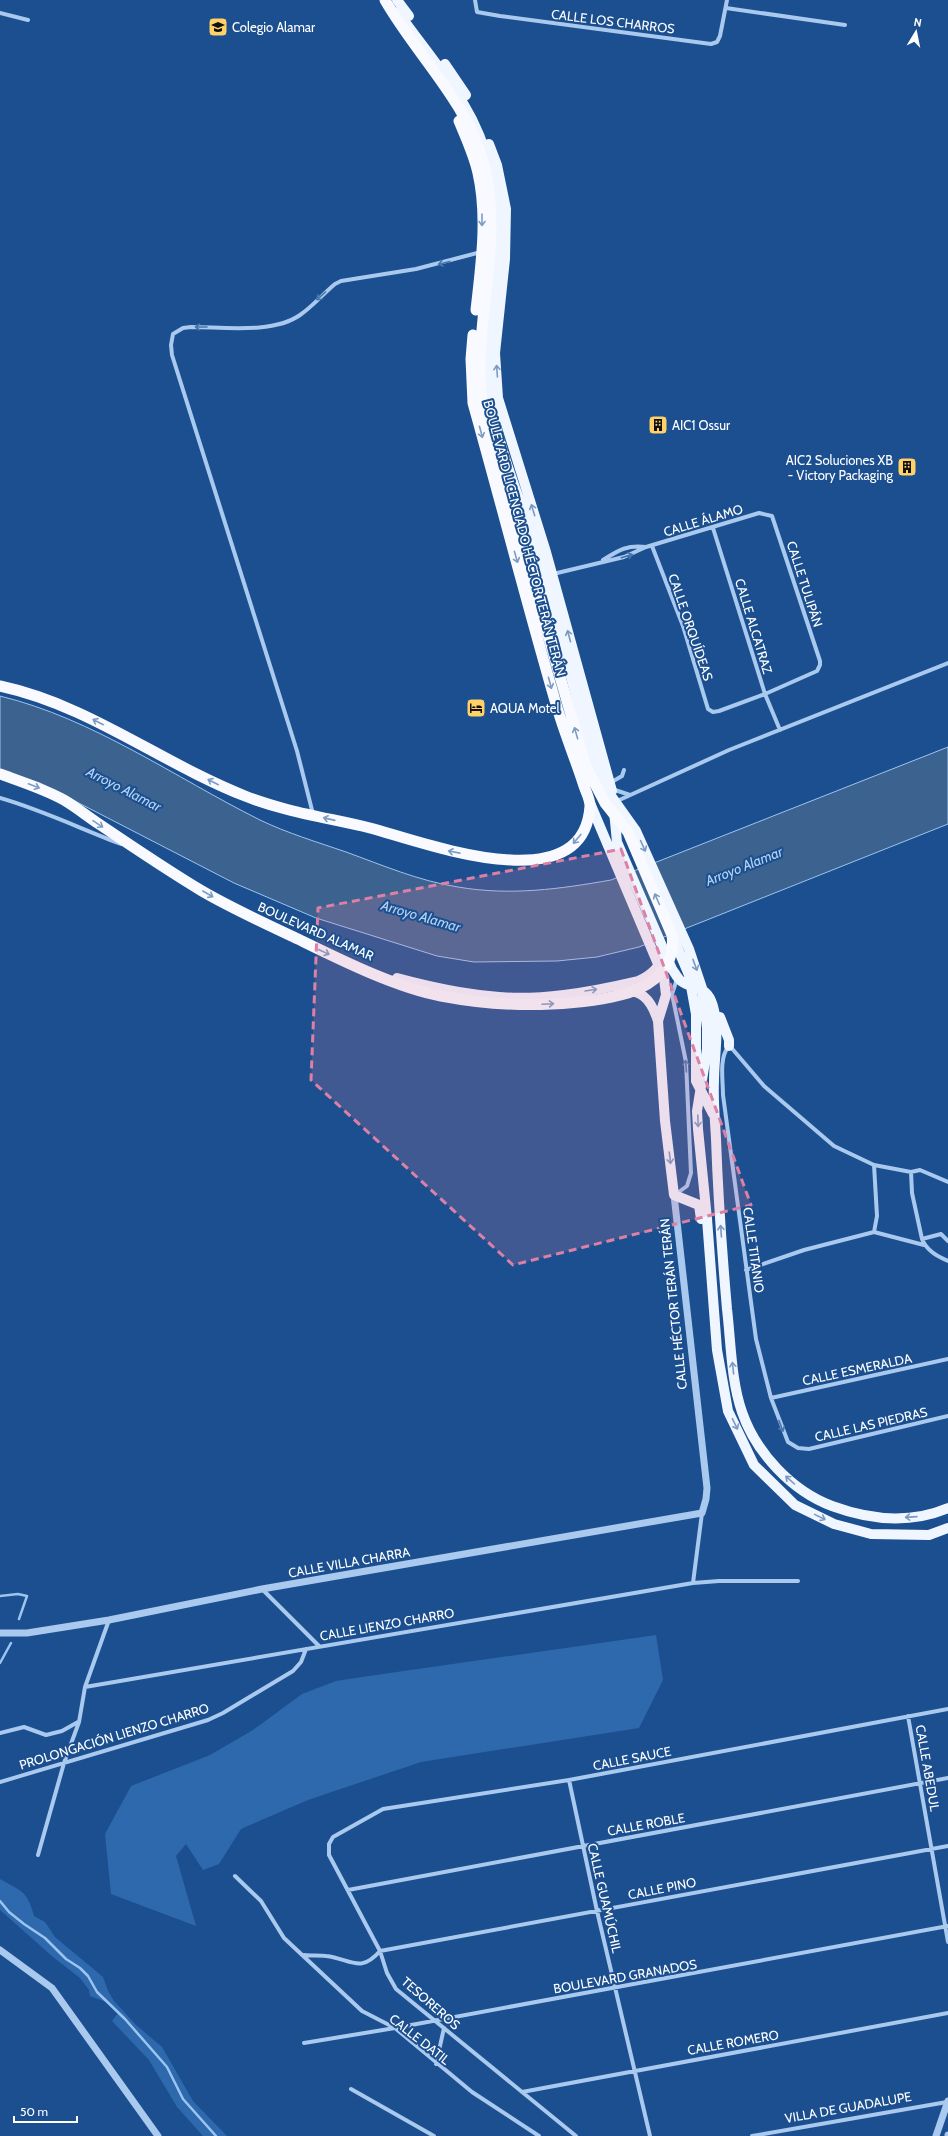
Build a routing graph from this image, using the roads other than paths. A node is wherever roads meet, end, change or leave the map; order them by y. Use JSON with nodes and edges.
{"nodes":[{"id":1,"x":376,"y":0,"type":"edge"},
{"id":2,"x":385,"y":0,"type":"edge"},
{"id":3,"x":390,"y":0,"type":"edge"},
{"id":4,"x":397,"y":0,"type":"edge"},
{"id":5,"x":475,"y":0,"type":"edge"},
{"id":6,"x":727,"y":0,"type":"edge"},
{"id":7,"x":726,"y":8,"type":"junction"},
{"id":8,"x":0,"y":12,"type":"edge"},
{"id":9,"x":28,"y":20,"type":"dead end"},
{"id":10,"x":845,"y":25,"type":"dead end"},
{"id":11,"x":482,"y":251,"type":"junction"},
{"id":12,"x":497,"y":441,"type":"junction"},
{"id":13,"x":766,"y":513,"type":"joint"},
{"id":14,"x":712,"y":528,"type":"junction"},
{"id":15,"x":652,"y":546,"type":"junction"},
{"id":16,"x":646,"y":547,"type":"junction"},
{"id":17,"x":601,"y":562,"type":"junction"},
{"id":18,"x":552,"y":574,"type":"junction"},
{"id":19,"x":523,"y":583,"type":"junction"},
{"id":20,"x":948,"y":663,"type":"edge"},
{"id":21,"x":0,"y":686,"type":"edge"},
{"id":22,"x":764,"y":694,"type":"junction"},
{"id":23,"x":780,"y":730,"type":"junction"},
{"id":24,"x":624,"y":770,"type":"dead end"},
{"id":25,"x":0,"y":774,"type":"edge"},
{"id":26,"x":611,"y":786,"type":"junction"},
{"id":27,"x":630,"y":795,"type":"junction"},
{"id":28,"x":0,"y":798,"type":"edge"},
{"id":29,"x":590,"y":803,"type":"junction"},
{"id":30,"x":613,"y":803,"type":"junction"},
{"id":31,"x":313,"y":815,"type":"junction"},
{"id":32,"x":137,"y":850,"type":"junction"},
{"id":33,"x":621,"y":863,"type":"junction"},
{"id":34,"x":672,"y":935,"type":"junction"},
{"id":35,"x":660,"y":951,"type":"junction"},
{"id":36,"x":659,"y":965,"type":"junction"},
{"id":37,"x":678,"y":978,"type":"junction"},
{"id":38,"x":617,"y":991,"type":"junction"},
{"id":39,"x":666,"y":991,"type":"junction"},
{"id":40,"x":658,"y":1021,"type":"junction"},
{"id":41,"x":717,"y":1031,"type":"junction"},
{"id":42,"x":729,"y":1046,"type":"junction"},
{"id":43,"x":715,"y":1118,"type":"junction"},
{"id":44,"x":874,"y":1165,"type":"junction"},
{"id":45,"x":911,"y":1172,"type":"junction"},
{"id":46,"x":948,"y":1182,"type":"edge"},
{"id":47,"x":674,"y":1195,"type":"junction"},
{"id":48,"x":874,"y":1232,"type":"junction"},
{"id":49,"x":922,"y":1239,"type":"junction"},
{"id":50,"x":948,"y":1241,"type":"edge"},
{"id":51,"x":924,"y":1245,"type":"junction"},
{"id":52,"x":948,"y":1261,"type":"edge"},
{"id":53,"x":746,"y":1270,"type":"junction"},
{"id":54,"x":711,"y":1271,"type":"junction"},
{"id":55,"x":948,"y":1359,"type":"edge"},
{"id":56,"x":771,"y":1398,"type":"junction"},
{"id":57,"x":948,"y":1416,"type":"edge"},
{"id":58,"x":798,"y":1448,"type":"joint"},
{"id":59,"x":948,"y":1508,"type":"edge"},
{"id":60,"x":702,"y":1513,"type":"junction"},
{"id":61,"x":948,"y":1528,"type":"edge"},
{"id":62,"x":798,"y":1581,"type":"dead end"},
{"id":63,"x":693,"y":1583,"type":"junction"},
{"id":64,"x":262,"y":1589,"type":"junction"},
{"id":65,"x":109,"y":1620,"type":"junction"},
{"id":66,"x":0,"y":1633,"type":"edge"},
{"id":67,"x":319,"y":1646,"type":"junction"},
{"id":68,"x":306,"y":1649,"type":"junction"},
{"id":69,"x":85,"y":1687,"type":"junction"},
{"id":70,"x":948,"y":1709,"type":"edge"},
{"id":71,"x":908,"y":1716,"type":"junction"},
{"id":72,"x":79,"y":1722,"type":"junction"},
{"id":73,"x":0,"y":1733,"type":"edge"},
{"id":74,"x":64,"y":1763,"type":"junction"},
{"id":75,"x":948,"y":1778,"type":"edge"},
{"id":76,"x":569,"y":1780,"type":"junction"},
{"id":77,"x":0,"y":1782,"type":"edge"},
{"id":78,"x":920,"y":1784,"type":"junction"},
{"id":79,"x":329,"y":1844,"type":"joint"},
{"id":80,"x":583,"y":1846,"type":"junction"},
{"id":81,"x":948,"y":1846,"type":"edge"},
{"id":82,"x":932,"y":1849,"type":"junction"},
{"id":83,"x":38,"y":1855,"type":"dead end"},
{"id":84,"x":235,"y":1876,"type":"dead end"},
{"id":85,"x":348,"y":1890,"type":"junction"},
{"id":86,"x":597,"y":1911,"type":"junction"},
{"id":87,"x":947,"y":1927,"type":"edge"},
{"id":88,"x":948,"y":1942,"type":"edge"},
{"id":89,"x":0,"y":1950,"type":"edge"},
{"id":90,"x":380,"y":1951,"type":"junction"},
{"id":91,"x":304,"y":1955,"type":"junction"},
{"id":92,"x":616,"y":1988,"type":"junction"},
{"id":93,"x":948,"y":2013,"type":"edge"},
{"id":94,"x":435,"y":2021,"type":"junction"},
{"id":95,"x":395,"y":2028,"type":"junction"},
{"id":96,"x":444,"y":2028,"type":"junction"},
{"id":97,"x":304,"y":2042,"type":"dead end"},
{"id":98,"x":436,"y":2064,"type":"junction"},
{"id":99,"x":634,"y":2071,"type":"junction"},
{"id":100,"x":351,"y":2089,"type":"dead end"},
{"id":101,"x":522,"y":2092,"type":"junction"},
{"id":102,"x":948,"y":2102,"type":"edge"},
{"id":103,"x":945,"y":2118,"type":"edge"},
{"id":104,"x":158,"y":2136,"type":"edge"},
{"id":105,"x":434,"y":2136,"type":"edge"},
{"id":106,"x":540,"y":2136,"type":"edge"},
{"id":107,"x":576,"y":2136,"type":"edge"},
{"id":108,"x":650,"y":2136,"type":"edge"},
{"id":109,"x":752,"y":2136,"type":"edge"},
{"id":110,"x":936,"y":2136,"type":"edge"}],
"edges":[{"from":1,"to":11,"type":"highway","name":"BOULEVARD LICENCIADO HÉCTOR TERÁN TERÁN","one_way":true},
{"from":2,"to":12,"type":"highway","name":"BOULEVARD LICENCIADO HÉCTOR TERÁN TERÁN"},
{"from":3,"to":12,"type":"main road","name":"BOULEVARD LICENCIADO HÉCTOR TERÁN TERÁN"},
{"from":18,"to":4,"type":"main road","name":"BOULEVARD LICENCIADO HÉCTOR TERÁN TERÁN","one_way":true},
{"from":5,"to":7,"type":"street","name":"CALLE LOS CHARROS"},
{"from":6,"to":7,"type":"street"},
{"from":7,"to":10,"type":"street"},
{"from":8,"to":9,"type":"street"},
{"from":11,"to":19,"type":"highway","name":"BOULEVARD LICENCIADO HÉCTOR TERÁN TERÁN","one_way":true},
{"from":11,"to":31,"type":"street","one_way":true},
{"from":34,"to":12,"type":"highway","name":"BOULEVARD LICENCIADO HÉCTOR TERÁN TERÁN","one_way":true},
{"from":12,"to":54,"type":"main road","name":"BOULEVARD LICENCIADO HÉCTOR TERÁN TERÁN","one_way":true},
{"from":13,"to":14,"type":"street","name":"CALLE ÁLAMO"},
{"from":13,"to":22,"type":"street","name":"CALLE TULIPÁN"},
{"from":14,"to":15,"type":"street","name":"CALLE ÁLAMO"},
{"from":14,"to":22,"type":"street","name":"CALLE ALCATRAZ"},
{"from":15,"to":16,"type":"street","name":"CALLE ÁLAMO"},
{"from":15,"to":22,"type":"street","name":"CALLE ORQUÍDEAS"},
{"from":17,"to":16,"type":"street","name":"CALLE ÁLAMO","one_way":true},
{"from":16,"to":17,"type":"street","name":"CALLE ÁLAMO"},
{"from":17,"to":18,"type":"street","name":"CALLE ÁLAMO"},
{"from":18,"to":19,"type":"street","name":"CALLE ÁLAMO"},
{"from":26,"to":18,"type":"main road","name":"BOULEVARD LICENCIADO HÉCTOR TERÁN TERÁN","one_way":true},
{"from":19,"to":29,"type":"highway","name":"BOULEVARD LICENCIADO HÉCTOR TERÁN TERÁN","one_way":true},
{"from":20,"to":23,"type":"street"},
{"from":31,"to":21,"type":"highway","one_way":true},
{"from":22,"to":23,"type":"street","name":"CALLE ALCATRAZ"},
{"from":23,"to":27,"type":"street"},
{"from":24,"to":26,"type":"street"},
{"from":25,"to":32,"type":"highway","name":"BOULEVARD ALAMAR","one_way":true},
{"from":26,"to":27,"type":"street"},
{"from":26,"to":30,"type":"main road","name":"BOULEVARD LICENCIADO HÉCTOR TERÁN TERÁN"},
{"from":27,"to":30,"type":"street"},
{"from":28,"to":32,"type":"street"},
{"from":29,"to":31,"type":"highway","one_way":true},
{"from":29,"to":33,"type":"main road","name":"BOULEVARD LICENCIADO HÉCTOR TERÁN TERÁN"},
{"from":30,"to":33,"type":"main road","name":"BOULEVARD LICENCIADO HÉCTOR TERÁN TERÁN"},
{"from":32,"to":38,"type":"highway","name":"BOULEVARD ALAMAR","one_way":true},
{"from":33,"to":35,"type":"main road","name":"BOULEVARD LICENCIADO HÉCTOR TERÁN TERÁN"},
{"from":34,"to":38,"type":"highway","name":"BOULEVARD ALAMAR"},
{"from":34,"to":43,"type":"main road","name":"BOULEVARD LICENCIADO HÉCTOR TERÁN TERÁN"},
{"from":35,"to":36,"type":"main road","name":"BOULEVARD LICENCIADO HÉCTOR TERÁN TERÁN"},
{"from":35,"to":37,"type":"main road","name":"BOULEVARD LICENCIADO HÉCTOR TERÁN TERÁN"},
{"from":36,"to":38,"type":"main road"},
{"from":36,"to":39,"type":"main road","name":"BOULEVARD LICENCIADO HÉCTOR TERÁN TERÁN"},
{"from":37,"to":39,"type":"main road"},
{"from":37,"to":41,"type":"main road","name":"BOULEVARD LICENCIADO HÉCTOR TERÁN TERÁN"},
{"from":37,"to":42,"type":"main road"},
{"from":47,"to":37,"type":"street","one_way":true},
{"from":38,"to":40,"type":"main road","name":"CALLE HÉCTOR TERÁN TERÁN"},
{"from":39,"to":40,"type":"main road","name":"CALLE HÉCTOR TERÁN TERÁN"},
{"from":40,"to":47,"type":"main road","name":"CALLE HÉCTOR TERÁN TERÁN","one_way":true},
{"from":41,"to":42,"type":"street"},
{"from":41,"to":43,"type":"main road","name":"BOULEVARD LICENCIADO HÉCTOR TERÁN TERÁN"},
{"from":42,"to":44,"type":"street"},
{"from":42,"to":53,"type":"street","name":"CALLE TITANIO"},
{"from":59,"to":43,"type":"main road","name":"BOULEVARD LICENCIADO HÉCTOR TERÁN TERÁN","one_way":true},
{"from":44,"to":45,"type":"street"},
{"from":44,"to":48,"type":"street"},
{"from":45,"to":46,"type":"street"},
{"from":45,"to":49,"type":"street"},
{"from":47,"to":54,"type":"main road"},
{"from":47,"to":60,"type":"street","name":"CALLE HÉCTOR TERÁN TERÁN"},
{"from":48,"to":51,"type":"street"},
{"from":48,"to":53,"type":"street"},
{"from":49,"to":50,"type":"street"},
{"from":49,"to":51,"type":"street"},
{"from":51,"to":52,"type":"street"},
{"from":53,"to":56,"type":"street","name":"CALLE TITANIO"},
{"from":54,"to":61,"type":"main road","name":"BOULEVARD LICENCIADO HÉCTOR TERÁN TERÁN","one_way":true},
{"from":55,"to":56,"type":"street","name":"CALLE ESMERALDA"},
{"from":56,"to":58,"type":"street","name":"CALLE TITANIO","one_way":true},
{"from":57,"to":58,"type":"street","name":"CALLE LAS PIEDRAS"},
{"from":60,"to":63,"type":"street","name":"CALLE HÉCTOR TERÁN TERÁN"},
{"from":60,"to":64,"type":"street","name":"CALLE VILLA CHARRA"},
{"from":62,"to":63,"type":"street","name":"CALLE LIENZO CHARRO"},
{"from":63,"to":67,"type":"street","name":"CALLE LIENZO CHARRO"},
{"from":64,"to":65,"type":"street","name":"CALLE VILLA CHARRA"},
{"from":64,"to":67,"type":"street"},
{"from":65,"to":66,"type":"street","name":"CALLE VILLA CHARRA"},
{"from":65,"to":69,"type":"street"},
{"from":67,"to":68,"type":"street","name":"CALLE LIENZO CHARRO"},
{"from":68,"to":69,"type":"street","name":"CALLE LIENZO CHARRO"},
{"from":68,"to":74,"type":"street","name":"PROLONGACIÓN LIENZO CHARRO"},
{"from":69,"to":72,"type":"street"},
{"from":70,"to":71,"type":"street","name":"CALLE SAUCE"},
{"from":71,"to":76,"type":"street","name":"CALLE SAUCE"},
{"from":71,"to":78,"type":"street","name":"CALLE ABEDUL"},
{"from":72,"to":73,"type":"street"},
{"from":72,"to":74,"type":"street"},
{"from":74,"to":77,"type":"street","name":"PROLONGACIÓN LIENZO CHARRO"},
{"from":74,"to":83,"type":"street"},
{"from":75,"to":78,"type":"street","name":"CALLE ROBLE"},
{"from":76,"to":79,"type":"street","name":"CALLE SAUCE"},
{"from":76,"to":80,"type":"street","name":"CALLE GUAMÚCHIL"},
{"from":78,"to":80,"type":"street","name":"CALLE ROBLE"},
{"from":78,"to":82,"type":"street","name":"CALLE ABEDUL"},
{"from":79,"to":85,"type":"street","name":"TESOREROS"},
{"from":80,"to":85,"type":"street","name":"CALLE ROBLE"},
{"from":80,"to":86,"type":"street","name":"CALLE GUAMÚCHIL"},
{"from":81,"to":82,"type":"street","name":"CALLE PINO"},
{"from":82,"to":86,"type":"street","name":"CALLE PINO"},
{"from":82,"to":87,"type":"street","name":"CALLE ABEDUL"},
{"from":84,"to":91,"type":"street","name":"CALLE DATIL"},
{"from":85,"to":90,"type":"street","name":"TESOREROS"},
{"from":86,"to":90,"type":"street","name":"CALLE PINO"},
{"from":86,"to":92,"type":"street","name":"CALLE GUAMÚCHIL"},
{"from":87,"to":88,"type":"street","name":"CALLE ABEDUL"},
{"from":87,"to":92,"type":"street","name":"BOULEVARD GRANADOS"},
{"from":89,"to":104,"type":"street"},
{"from":90,"to":91,"type":"street"},
{"from":90,"to":94,"type":"street","name":"TESOREROS"},
{"from":91,"to":95,"type":"street","name":"CALLE DATIL"},
{"from":92,"to":94,"type":"street","name":"BOULEVARD GRANADOS"},
{"from":92,"to":99,"type":"street","name":"CALLE GUAMÚCHIL"},
{"from":93,"to":99,"type":"street","name":"CALLE ROMERO"},
{"from":94,"to":95,"type":"street","name":"BOULEVARD GRANADOS"},
{"from":94,"to":96,"type":"street","name":"TESOREROS"},
{"from":95,"to":97,"type":"street","name":"BOULEVARD GRANADOS"},
{"from":95,"to":98,"type":"street","name":"CALLE DATIL"},
{"from":96,"to":98,"type":"street"},
{"from":96,"to":101,"type":"street","name":"TESOREROS"},
{"from":98,"to":106,"type":"street","name":"CALLE DATIL"},
{"from":99,"to":101,"type":"street","name":"CALLE ROMERO"},
{"from":99,"to":108,"type":"street","name":"CALLE GUAMÚCHIL"},
{"from":100,"to":105,"type":"street"},
{"from":101,"to":107,"type":"street","name":"TESOREROS"},
{"from":102,"to":103,"type":"street"},
{"from":102,"to":109,"type":"street","name":"VILLA DE GUADALUPE"},
{"from":103,"to":110,"type":"street"}]}
